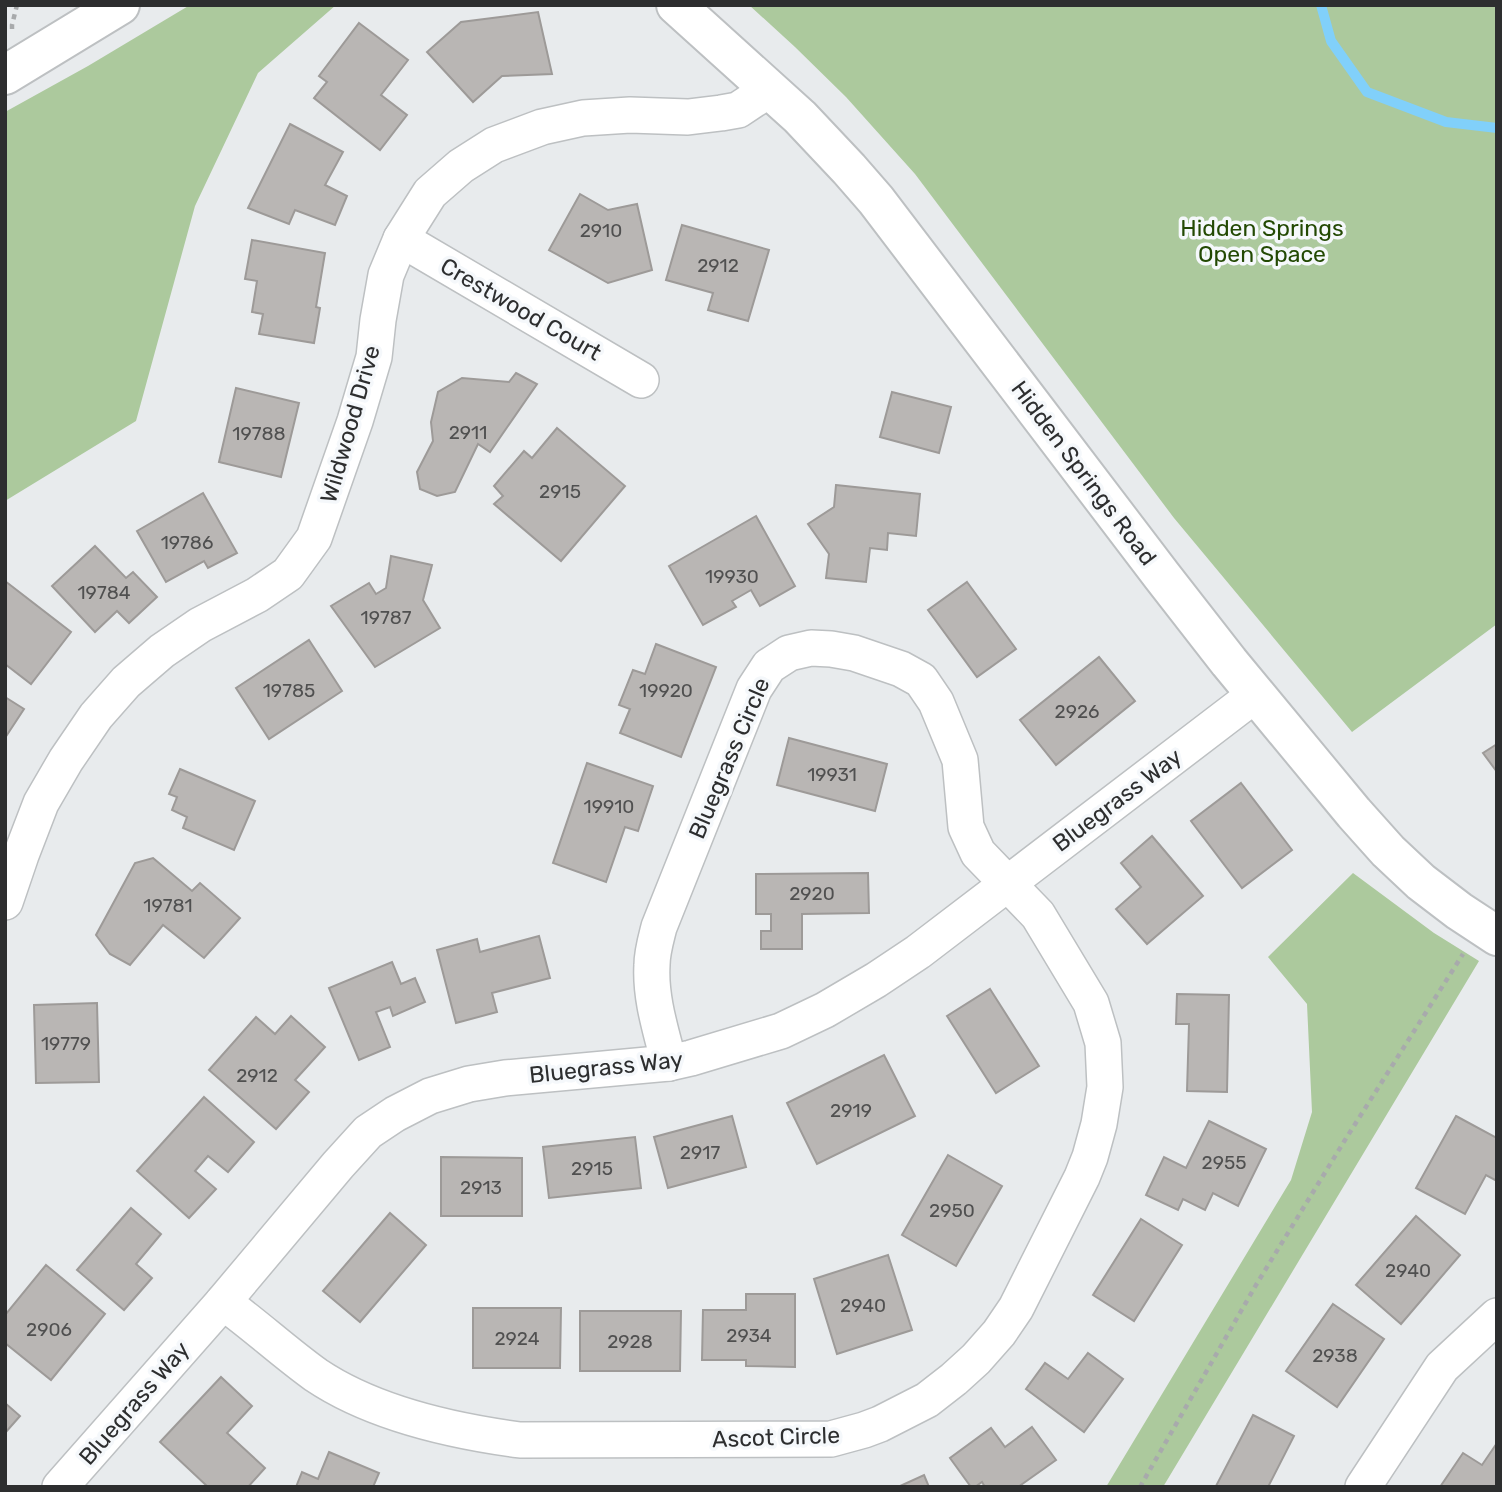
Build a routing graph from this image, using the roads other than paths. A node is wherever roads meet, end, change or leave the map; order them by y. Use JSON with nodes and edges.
{"nodes":[{"id":1,"x":120,"y":5,"type":"edge"},
{"id":2,"x":676,"y":5,"type":"edge"},
{"id":3,"x":5,"y":75,"type":"edge"},
{"id":4,"x":770,"y":89,"type":"junction"},
{"id":5,"x":401,"y":239,"type":"junction"},
{"id":6,"x":641,"y":380,"type":"dead end"},
{"id":7,"x":1256,"y":694,"type":"junction"},
{"id":8,"x":1007,"y":884,"type":"junction"},
{"id":9,"x":5,"y":902,"type":"edge"},
{"id":10,"x":1488,"y":931,"type":"edge"},
{"id":11,"x":669,"y":1063,"type":"junction"},
{"id":12,"x":222,"y":1302,"type":"junction"},
{"id":13,"x":1497,"y":1316,"type":"edge"},
{"id":14,"x":60,"y":1487,"type":"edge"},
{"id":15,"x":1363,"y":1487,"type":"edge"}],
"edges":[{"from":1,"to":3,"type":"main road"},
{"from":2,"to":4,"type":"main road","name":"Hidden Springs Road"},
{"from":4,"to":5,"type":"street","name":"Wildwood Drive"},
{"from":4,"to":7,"type":"main road","name":"Hidden Springs Road"},
{"from":5,"to":6,"type":"street","name":"Crestwood Court"},
{"from":5,"to":9,"type":"street","name":"Wildwood Drive"},
{"from":7,"to":8,"type":"street","name":"Bluegrass Way"},
{"from":7,"to":10,"type":"main road","name":"Hidden Springs Road"},
{"from":8,"to":11,"type":"street","name":"Bluegrass Way"},
{"from":8,"to":11,"type":"street","name":"Bluegrass Circle"},
{"from":8,"to":12,"type":"street","name":"Ascot Circle"},
{"from":11,"to":12,"type":"street","name":"Bluegrass Way"},
{"from":12,"to":14,"type":"street","name":"Bluegrass Way"},
{"from":13,"to":15,"type":"street"}]}
